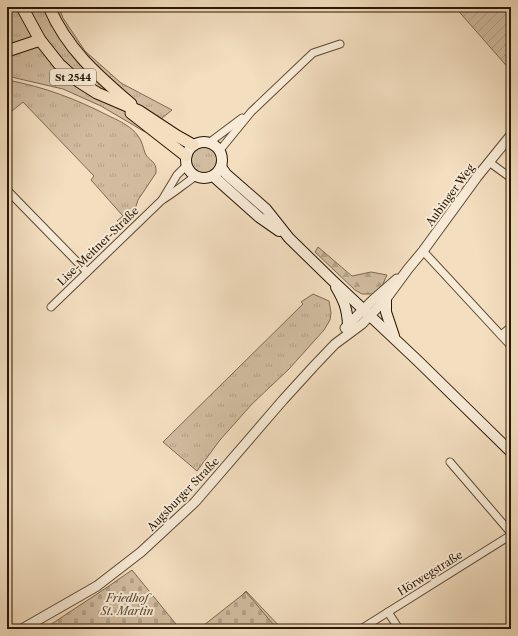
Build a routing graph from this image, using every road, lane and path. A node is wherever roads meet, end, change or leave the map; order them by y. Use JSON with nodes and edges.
{"nodes":[{"id":1,"x":49,"y":7,"type":"edge"},
{"id":2,"x":23,"y":9,"type":"edge"},
{"id":3,"x":40,"y":40,"type":"junction"},
{"id":4,"x":340,"y":44,"type":"dead end"},
{"id":5,"x":7,"y":51,"type":"edge"},
{"id":6,"x":116,"y":102,"type":"junction"},
{"id":7,"x":139,"y":111,"type":"junction"},
{"id":8,"x":251,"y":112,"type":"junction"},
{"id":9,"x":511,"y":135,"type":"edge"},
{"id":10,"x":210,"y":142,"type":"junction"},
{"id":11,"x":194,"y":145,"type":"junction"},
{"id":12,"x":220,"y":150,"type":"junction"},
{"id":13,"x":186,"y":161,"type":"junction"},
{"id":14,"x":489,"y":162,"type":"junction"},
{"id":15,"x":221,"y":167,"type":"junction"},
{"id":16,"x":196,"y":176,"type":"junction"},
{"id":17,"x":213,"y":176,"type":"junction"},
{"id":18,"x":511,"y":178,"type":"edge"},
{"id":19,"x":7,"y":190,"type":"edge"},
{"id":20,"x":162,"y":200,"type":"junction"},
{"id":21,"x":288,"y":238,"type":"junction"},
{"id":22,"x":423,"y":252,"type":"junction"},
{"id":23,"x":408,"y":269,"type":"junction"},
{"id":24,"x":87,"y":272,"type":"junction"},
{"id":25,"x":332,"y":280,"type":"junction"},
{"id":26,"x":386,"y":299,"type":"junction"},
{"id":27,"x":50,"y":307,"type":"dead end"},
{"id":28,"x":367,"y":312,"type":"junction"},
{"id":29,"x":348,"y":324,"type":"junction"},
{"id":30,"x":511,"y":327,"type":"edge"},
{"id":31,"x":501,"y":335,"type":"junction"},
{"id":32,"x":396,"y":340,"type":"junction"},
{"id":33,"x":335,"y":344,"type":"junction"},
{"id":34,"x":511,"y":346,"type":"edge"},
{"id":35,"x":511,"y":452,"type":"edge"},
{"id":36,"x":450,"y":462,"type":"dead end"},
{"id":37,"x":511,"y":534,"type":"edge"},
{"id":38,"x":388,"y":612,"type":"junction"},
{"id":39,"x":396,"y":628,"type":"edge"},
{"id":40,"x":22,"y":629,"type":"edge"},
{"id":41,"x":361,"y":629,"type":"edge"}],
"edges":[{"from":1,"to":7,"type":"main road"},
{"from":2,"to":3,"type":"main road","number":"St 2544"},
{"from":3,"to":5,"type":"main road"},
{"from":3,"to":6,"type":"main road","number":"St 2544"},
{"from":4,"to":8,"type":"street"},
{"from":6,"to":7,"type":"main road","number":"St 2544"},
{"from":6,"to":13,"type":"main road","number":"St 2544"},
{"from":7,"to":11,"type":"main road","number":"St 2544"},
{"from":8,"to":10,"type":"street"},
{"from":8,"to":12,"type":"street"},
{"from":9,"to":14,"type":"street","name":"Aubinger Weg"},
{"from":10,"to":11,"type":"main road"},
{"from":10,"to":12,"type":"main road"},
{"from":11,"to":13,"type":"main road"},
{"from":12,"to":15,"type":"main road"},
{"from":13,"to":16,"type":"main road","number":"St 2544"},
{"from":13,"to":20,"type":"street","name":"Lise-Meitner-Straße"},
{"from":14,"to":18,"type":"street"},
{"from":14,"to":22,"type":"street","name":"Aubinger Weg"},
{"from":15,"to":17,"type":"main road"},
{"from":15,"to":21,"type":"main road"},
{"from":16,"to":17,"type":"main road"},
{"from":16,"to":20,"type":"street","name":"Lise-Meitner-Straße"},
{"from":17,"to":21,"type":"main road"},
{"from":19,"to":24,"type":"street"},
{"from":20,"to":24,"type":"street","name":"Lise-Meitner-Straße"},
{"from":21,"to":25,"type":"main road"},
{"from":22,"to":23,"type":"street","name":"Aubinger Weg"},
{"from":22,"to":31,"type":"street"},
{"from":23,"to":26,"type":"street","name":"Aubinger Weg"},
{"from":23,"to":28,"type":"street","name":"Aubinger Weg"},
{"from":24,"to":27,"type":"street","name":"Lise-Meitner-Straße"},
{"from":25,"to":28,"type":"main road"},
{"from":25,"to":29,"type":"main road"},
{"from":26,"to":28,"type":"street","name":"Aubinger Weg"},
{"from":26,"to":32,"type":"main road"},
{"from":28,"to":29,"type":"street","name":"Augsburger Straße"},
{"from":28,"to":32,"type":"main road"},
{"from":28,"to":33,"type":"street","name":"Augsburger Straße"},
{"from":29,"to":33,"type":"street","name":"Augsburger Straße"},
{"from":30,"to":31,"type":"street"},
{"from":31,"to":34,"type":"street"},
{"from":32,"to":35,"type":"main road"},
{"from":33,"to":40,"type":"street","name":"Augsburger Straße"},
{"from":36,"to":37,"type":"street"},
{"from":37,"to":38,"type":"street","name":"Hörwegstraße"},
{"from":38,"to":39,"type":"street"},
{"from":38,"to":41,"type":"street","name":"Hörwegstraße"}]}
